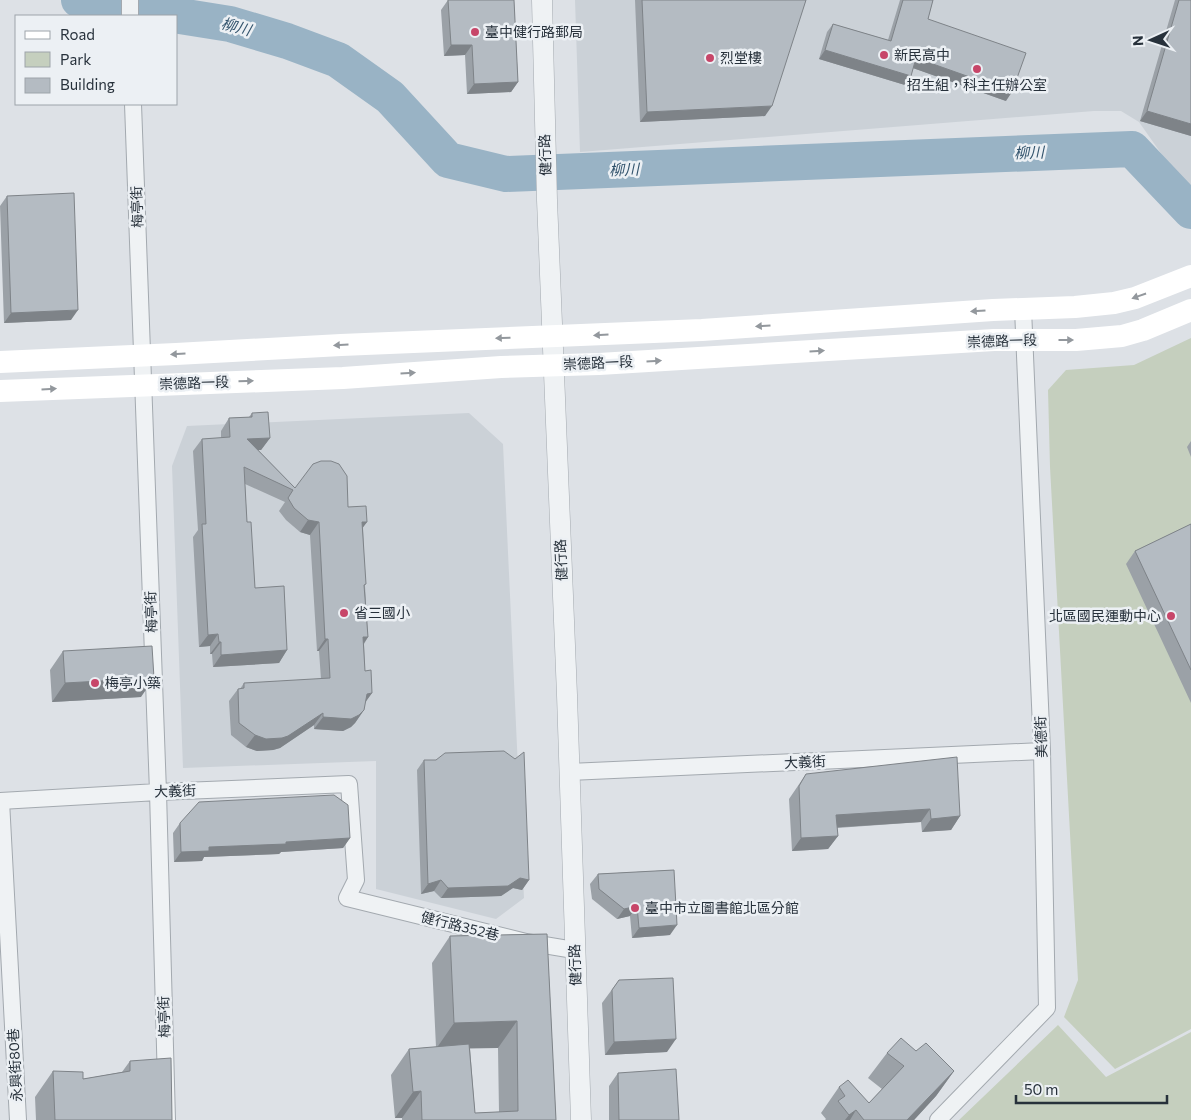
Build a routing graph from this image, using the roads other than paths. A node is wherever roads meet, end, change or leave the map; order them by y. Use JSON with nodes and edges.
{"nodes":[{"id":1,"x":130,"y":0,"type":"edge"},
{"id":2,"x":542,"y":0,"type":"edge"},
{"id":3,"x":130,"y":15,"type":"edge"},
{"id":4,"x":133,"y":105,"type":"edge"},
{"id":5,"x":1188,"y":278,"type":"edge"},
{"id":6,"x":1023,"y":309,"type":"junction"},
{"id":7,"x":1191,"y":310,"type":"edge"},
{"id":8,"x":552,"y":337,"type":"junction"},
{"id":9,"x":1024,"y":340,"type":"junction"},
{"id":10,"x":143,"y":355,"type":"junction"},
{"id":11,"x":0,"y":362,"type":"edge"},
{"id":12,"x":553,"y":366,"type":"junction"},
{"id":13,"x":144,"y":385,"type":"junction"},
{"id":14,"x":0,"y":391,"type":"edge"},
{"id":15,"x":1042,"y":751,"type":"junction"},
{"id":16,"x":568,"y":772,"type":"junction"},
{"id":17,"x":158,"y":792,"type":"junction"},
{"id":18,"x":1,"y":801,"type":"edge"},
{"id":19,"x":347,"y":898,"type":"joint"},
{"id":20,"x":574,"y":950,"type":"junction"},
{"id":21,"x":18,"y":1120,"type":"edge"},
{"id":22,"x":167,"y":1120,"type":"edge"},
{"id":23,"x":581,"y":1120,"type":"edge"},
{"id":24,"x":938,"y":1120,"type":"edge"}],
"edges":[{"from":1,"to":3,"type":"street"},
{"from":2,"to":8,"type":"street","name":"健行路"},
{"from":4,"to":10,"type":"street","name":"梅亭街"},
{"from":5,"to":6,"type":"main road","name":"崇德路一段","one_way":true},
{"from":6,"to":8,"type":"main road","name":"崇德路一段","one_way":true},
{"from":6,"to":9,"type":"street","name":"美德街"},
{"from":9,"to":7,"type":"main road","name":"崇德路一段","one_way":true},
{"from":8,"to":10,"type":"main road","name":"崇德路一段","one_way":true},
{"from":8,"to":12,"type":"street","name":"健行路"},
{"from":12,"to":9,"type":"main road","name":"崇德路一段","one_way":true},
{"from":9,"to":15,"type":"street","name":"美德街"},
{"from":10,"to":11,"type":"main road","name":"崇德路一段"},
{"from":10,"to":13,"type":"street","name":"梅亭街"},
{"from":13,"to":12,"type":"main road","name":"崇德路一段","one_way":true},
{"from":12,"to":16,"type":"street","name":"健行路"},
{"from":14,"to":13,"type":"main road","name":"崇德路一段","one_way":true},
{"from":13,"to":17,"type":"street","name":"梅亭街"},
{"from":15,"to":16,"type":"street","name":"大義街"},
{"from":15,"to":24,"type":"street","name":"美德街"},
{"from":16,"to":20,"type":"street","name":"健行路"},
{"from":17,"to":18,"type":"street","name":"大義街"},
{"from":17,"to":19,"type":"street","name":"大義街"},
{"from":17,"to":22,"type":"street","name":"梅亭街"},
{"from":18,"to":21,"type":"street","name":"永興街80巷"},
{"from":19,"to":20,"type":"street","name":"健行路352巷"},
{"from":20,"to":23,"type":"street","name":"健行路"}]}
